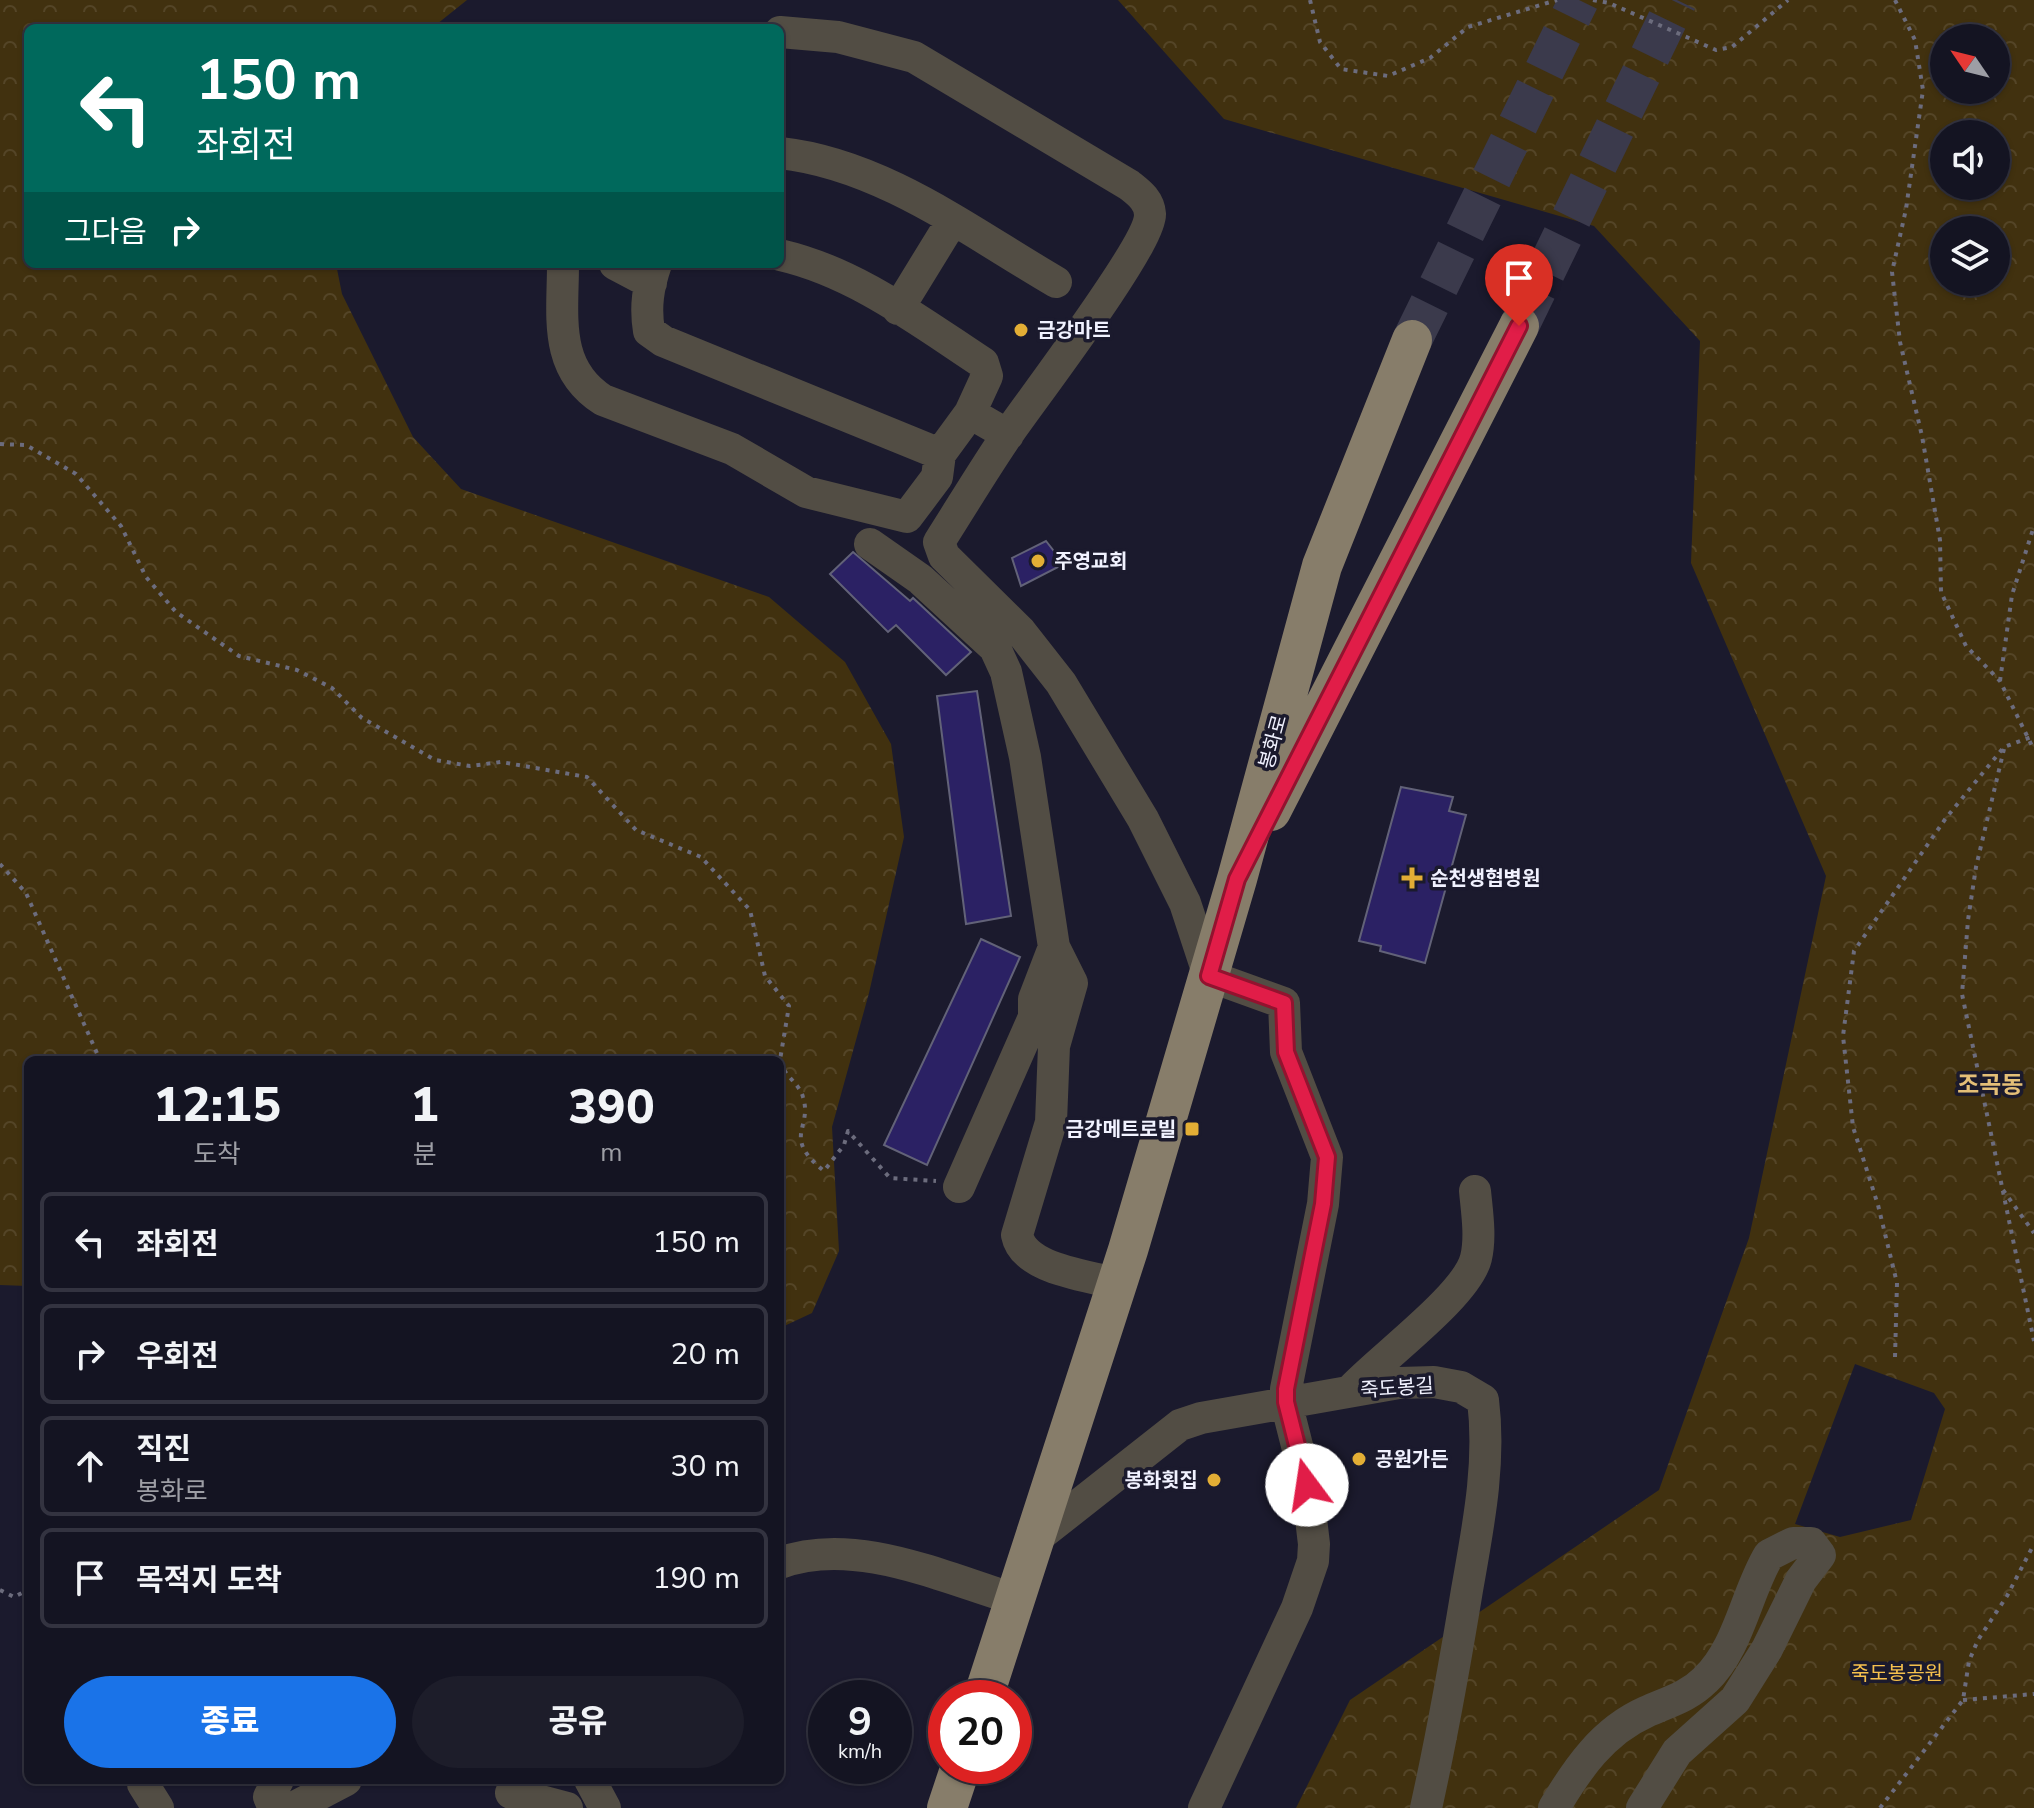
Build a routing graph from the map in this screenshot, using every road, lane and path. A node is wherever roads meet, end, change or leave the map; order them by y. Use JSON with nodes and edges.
{"nodes":[{"id":1,"x":1310,"y":0,"type":"edge"},
{"id":2,"x":1557,"y":0,"type":"edge"},
{"id":3,"x":1593,"y":0,"type":"edge"},
{"id":4,"x":1788,"y":0,"type":"edge"},
{"id":5,"x":1895,"y":0,"type":"edge"},
{"id":6,"x":784,"y":32,"type":"edge"},
{"id":7,"x":784,"y":154,"type":"edge"},
{"id":8,"x":952,"y":221,"type":"junction"},
{"id":9,"x":784,"y":256,"type":"edge"},
{"id":10,"x":563,"y":268,"type":"edge"},
{"id":11,"x":632,"y":268,"type":"edge"},
{"id":12,"x":654,"y":273,"type":"edge"},
{"id":13,"x":1056,"y":282,"type":"dead end"},
{"id":14,"x":898,"y":309,"type":"junction"},
{"id":15,"x":1519,"y":326,"type":"tunnel mouth"},
{"id":16,"x":1412,"y":340,"type":"tunnel mouth"},
{"id":17,"x":970,"y":413,"type":"junction"},
{"id":18,"x":1008,"y":435,"type":"junction"},
{"id":19,"x":0,"y":444,"type":"edge"},
{"id":20,"x":940,"y":454,"type":"junction"},
{"id":21,"x":2034,"y":526,"type":"edge"},
{"id":22,"x":870,"y":544,"type":"dead end"},
{"id":23,"x":2000,"y":681,"type":"junction"},
{"id":24,"x":2034,"y":736,"type":"edge"},
{"id":25,"x":2027,"y":738,"type":"junction"},
{"id":26,"x":2004,"y":747,"type":"junction"},
{"id":27,"x":2034,"y":750,"type":"edge"},
{"id":28,"x":0,"y":864,"type":"edge"},
{"id":29,"x":1237,"y":879,"type":"junction"},
{"id":30,"x":1054,"y":947,"type":"junction"},
{"id":31,"x":1209,"y":976,"type":"junction"},
{"id":32,"x":98,"y":1056,"type":"edge"},
{"id":33,"x":781,"y":1056,"type":"edge"},
{"id":34,"x":784,"y":1073,"type":"edge"},
{"id":35,"x":960,"y":1185,"type":"joint"},
{"id":36,"x":2002,"y":1189,"type":"junction"},
{"id":37,"x":1475,"y":1191,"type":"dead end"},
{"id":38,"x":2034,"y":1233,"type":"edge"},
{"id":39,"x":1117,"y":1284,"type":"junction"},
{"id":40,"x":2034,"y":1341,"type":"edge"},
{"id":41,"x":1895,"y":1357,"type":"dead end"},
{"id":42,"x":1350,"y":1391,"type":"junction"},
{"id":43,"x":1286,"y":1402,"type":"junction"},
{"id":44,"x":1034,"y":1540,"type":"junction"},
{"id":45,"x":2034,"y":1544,"type":"edge"},
{"id":46,"x":784,"y":1562,"type":"edge"},
{"id":47,"x":0,"y":1590,"type":"edge"},
{"id":48,"x":24,"y":1592,"type":"edge"},
{"id":49,"x":1015,"y":1599,"type":"junction"},
{"id":50,"x":989,"y":1680,"type":"edge"},
{"id":51,"x":2034,"y":1694,"type":"edge"},
{"id":52,"x":1963,"y":1700,"type":"junction"},
{"id":53,"x":276,"y":1784,"type":"edge"},
{"id":54,"x":338,"y":1784,"type":"edge"},
{"id":55,"x":592,"y":1784,"type":"edge"},
{"id":56,"x":955,"y":1784,"type":"edge"},
{"id":57,"x":511,"y":1793,"type":"dead end"},
{"id":58,"x":274,"y":1808,"type":"edge"},
{"id":59,"x":293,"y":1808,"type":"edge"},
{"id":60,"x":567,"y":1808,"type":"edge"},
{"id":61,"x":605,"y":1808,"type":"edge"},
{"id":62,"x":947,"y":1808,"type":"edge"},
{"id":63,"x":1204,"y":1808,"type":"edge"},
{"id":64,"x":1426,"y":1808,"type":"edge"},
{"id":65,"x":1554,"y":1808,"type":"edge"},
{"id":66,"x":1642,"y":1808,"type":"edge"},
{"id":67,"x":1880,"y":1808,"type":"edge"}],
"edges":[{"from":1,"to":2,"type":"path"},
{"from":3,"to":4,"type":"path"},
{"from":5,"to":23,"type":"path"},
{"from":6,"to":18,"type":"street"},
{"from":7,"to":8,"type":"street"},
{"from":8,"to":13,"type":"street"},
{"from":8,"to":14,"type":"street"},
{"from":9,"to":14,"type":"street"},
{"from":10,"to":20,"type":"street"},
{"from":11,"to":12,"type":"street"},
{"from":12,"to":20,"type":"street"},
{"from":14,"to":17,"type":"street"},
{"from":15,"to":29,"type":"main road","name":"봉화로"},
{"from":16,"to":29,"type":"main road","name":"봉화로"},
{"from":17,"to":18,"type":"street"},
{"from":17,"to":20,"type":"street"},
{"from":18,"to":31,"type":"street"},
{"from":19,"to":33,"type":"path"},
{"from":21,"to":23,"type":"path"},
{"from":22,"to":30,"type":"street"},
{"from":23,"to":25,"type":"path"},
{"from":24,"to":25,"type":"path"},
{"from":25,"to":26,"type":"path"},
{"from":25,"to":27,"type":"path"},
{"from":26,"to":36,"type":"path"},
{"from":26,"to":41,"type":"path"},
{"from":28,"to":32,"type":"path"},
{"from":29,"to":31,"type":"main road"},
{"from":30,"to":35,"type":"street"},
{"from":30,"to":39,"type":"street"},
{"from":31,"to":39,"type":"main road"},
{"from":31,"to":43,"type":"street"},
{"from":34,"to":35,"type":"path"},
{"from":36,"to":38,"type":"path"},
{"from":36,"to":40,"type":"path"},
{"from":37,"to":42,"type":"street"},
{"from":39,"to":44,"type":"main road"},
{"from":42,"to":43,"type":"street","name":"죽도봉길"},
{"from":42,"to":64,"type":"street","name":"죽도봉길"},
{"from":43,"to":44,"type":"street","name":"죽도봉길"},
{"from":43,"to":63,"type":"street"},
{"from":44,"to":49,"type":"main road"},
{"from":45,"to":52,"type":"path"},
{"from":46,"to":49,"type":"street"},
{"from":47,"to":48,"type":"path"},
{"from":49,"to":50,"type":"main road"},
{"from":51,"to":52,"type":"path"},
{"from":52,"to":67,"type":"path"},
{"from":53,"to":58,"type":"street"},
{"from":54,"to":59,"type":"street"},
{"from":55,"to":61,"type":"street"},
{"from":56,"to":62,"type":"main road"},
{"from":57,"to":60,"type":"street"},
{"from":65,"to":66,"type":"street"}]}
